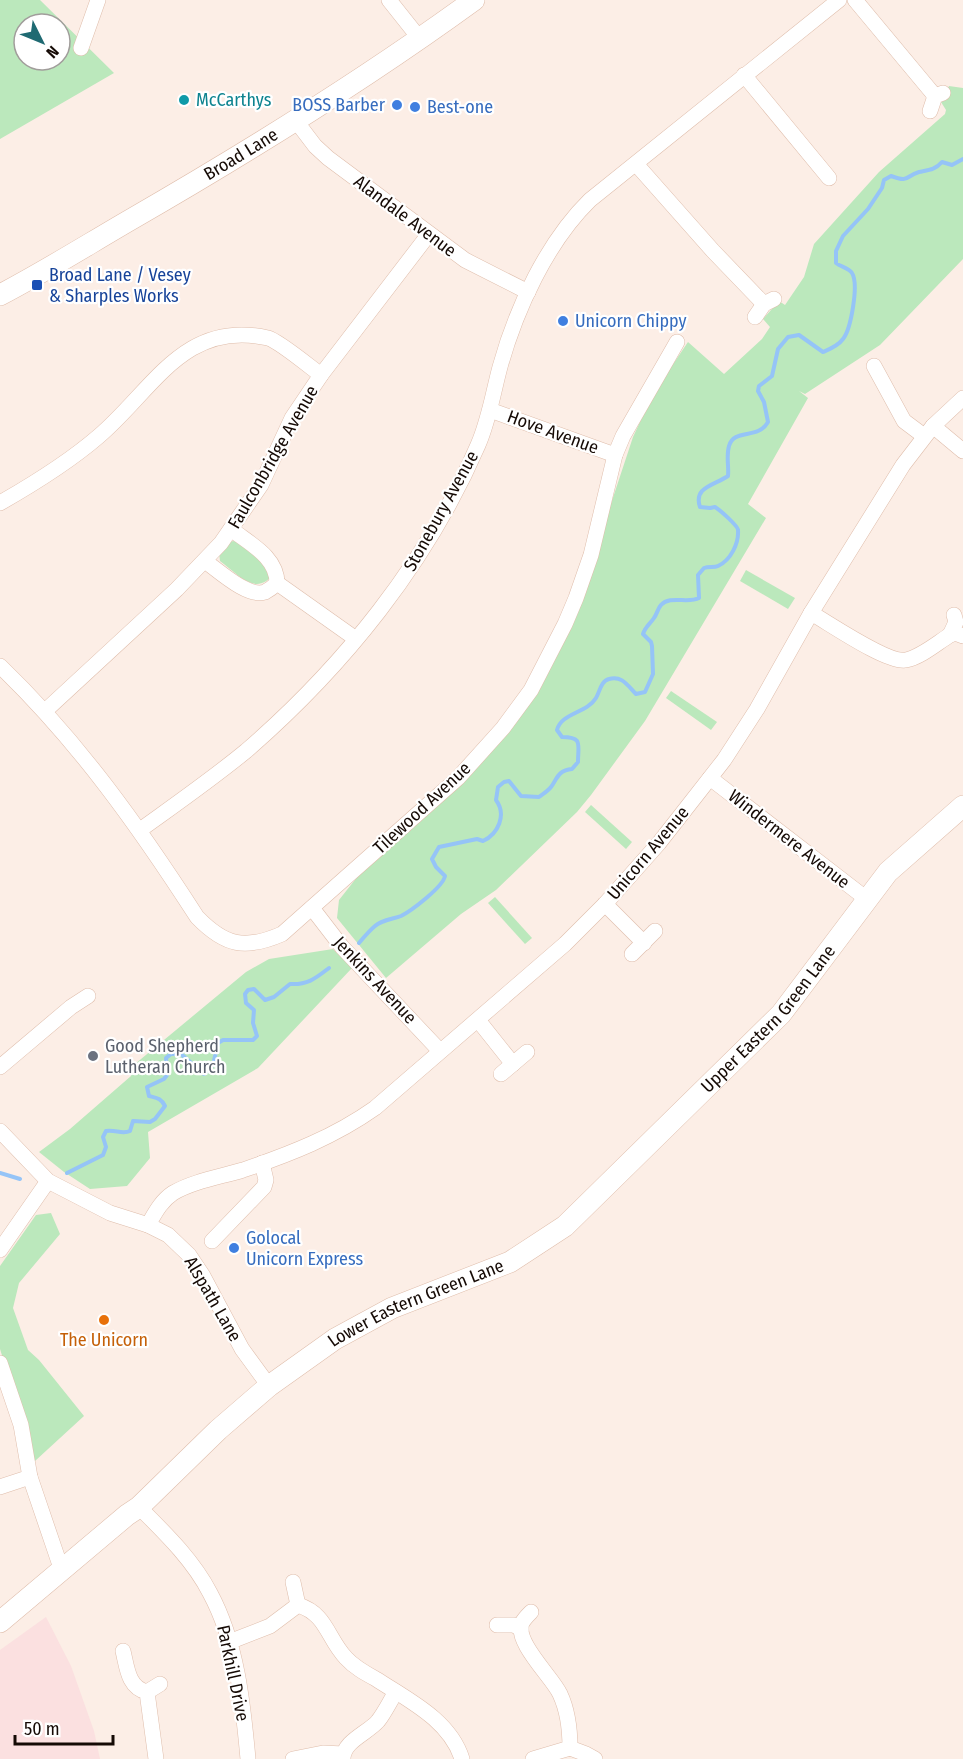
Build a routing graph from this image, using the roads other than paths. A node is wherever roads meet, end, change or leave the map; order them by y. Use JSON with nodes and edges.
{"nodes":[{"id":1,"x":98,"y":0,"type":"edge"},
{"id":2,"x":389,"y":0,"type":"edge"},
{"id":3,"x":474,"y":0,"type":"edge"},
{"id":4,"x":839,"y":0,"type":"edge"},
{"id":5,"x":855,"y":0,"type":"edge"},
{"id":6,"x":420,"y":39,"type":"junction"},
{"id":7,"x":81,"y":48,"type":"dead end"},
{"id":8,"x":744,"y":75,"type":"junction"},
{"id":9,"x":930,"y":111,"type":"dead end"},
{"id":10,"x":296,"y":121,"type":"junction"},
{"id":11,"x":636,"y":164,"type":"junction"},
{"id":12,"x":831,"y":180,"type":"dead end"},
{"id":13,"x":429,"y":234,"type":"junction"},
{"id":14,"x":528,"y":292,"type":"junction"},
{"id":15,"x":0,"y":295,"type":"edge"},
{"id":16,"x":755,"y":317,"type":"dead end"},
{"id":17,"x":677,"y":342,"type":"dead end"},
{"id":18,"x":874,"y":366,"type":"dead end"},
{"id":19,"x":321,"y":375,"type":"junction"},
{"id":20,"x":963,"y":398,"type":"edge"},
{"id":21,"x":490,"y":410,"type":"junction"},
{"id":22,"x":929,"y":431,"type":"junction"},
{"id":23,"x":963,"y":452,"type":"edge"},
{"id":24,"x":615,"y":455,"type":"junction"},
{"id":25,"x":0,"y":503,"type":"edge"},
{"id":26,"x":231,"y":529,"type":"junction"},
{"id":27,"x":205,"y":561,"type":"junction"},
{"id":28,"x":277,"y":583,"type":"junction"},
{"id":29,"x":811,"y":613,"type":"junction"},
{"id":30,"x":954,"y":615,"type":"dead end"},
{"id":31,"x":956,"y":636,"type":"edge"},
{"id":32,"x":356,"y":639,"type":"junction"},
{"id":33,"x":0,"y":666,"type":"edge"},
{"id":34,"x":45,"y":711,"type":"junction"},
{"id":35,"x":710,"y":778,"type":"junction"},
{"id":36,"x":963,"y":806,"type":"edge"},
{"id":37,"x":140,"y":830,"type":"junction"},
{"id":38,"x":868,"y":900,"type":"junction"},
{"id":39,"x":605,"y":904,"type":"junction"},
{"id":40,"x":312,"y":908,"type":"junction"},
{"id":41,"x":655,"y":931,"type":"dead end"},
{"id":42,"x":644,"y":943,"type":"junction"},
{"id":43,"x":633,"y":954,"type":"dead end"},
{"id":44,"x":88,"y":996,"type":"dead end"},
{"id":45,"x":478,"y":1020,"type":"junction"},
{"id":46,"x":440,"y":1051,"type":"junction"},
{"id":47,"x":527,"y":1052,"type":"dead end"},
{"id":48,"x":513,"y":1064,"type":"junction"},
{"id":49,"x":0,"y":1067,"type":"edge"},
{"id":50,"x":501,"y":1074,"type":"dead end"},
{"id":51,"x":0,"y":1131,"type":"edge"},
{"id":52,"x":262,"y":1163,"type":"junction"},
{"id":53,"x":44,"y":1176,"type":"junction"},
{"id":54,"x":148,"y":1225,"type":"junction"},
{"id":55,"x":565,"y":1226,"type":"joint"},
{"id":56,"x":212,"y":1241,"type":"dead end"},
{"id":57,"x":0,"y":1250,"type":"edge"},
{"id":58,"x":0,"y":1363,"type":"edge"},
{"id":59,"x":269,"y":1386,"type":"junction"},
{"id":60,"x":30,"y":1477,"type":"junction"},
{"id":61,"x":0,"y":1487,"type":"edge"},
{"id":62,"x":139,"y":1507,"type":"junction"},
{"id":63,"x":62,"y":1571,"type":"junction"},
{"id":64,"x":292,"y":1582,"type":"dead end"},
{"id":65,"x":298,"y":1605,"type":"junction"},
{"id":66,"x":531,"y":1612,"type":"dead end"},
{"id":67,"x":0,"y":1622,"type":"edge"},
{"id":68,"x":497,"y":1625,"type":"dead end"},
{"id":69,"x":521,"y":1629,"type":"junction"},
{"id":70,"x":229,"y":1642,"type":"junction"},
{"id":71,"x":123,"y":1651,"type":"dead end"},
{"id":72,"x":396,"y":1692,"type":"junction"},
{"id":73,"x":570,"y":1748,"type":"junction"},
{"id":74,"x":343,"y":1757,"type":"edge"},
{"id":75,"x":156,"y":1759,"type":"edge"},
{"id":76,"x":248,"y":1759,"type":"edge"},
{"id":77,"x":293,"y":1759,"type":"edge"},
{"id":78,"x":462,"y":1759,"type":"edge"},
{"id":79,"x":533,"y":1759,"type":"edge"},
{"id":80,"x":595,"y":1759,"type":"edge"}],
"edges":[{"from":1,"to":7,"type":"street"},
{"from":2,"to":6,"type":"street"},
{"from":3,"to":6,"type":"street","name":"Broad Lane"},
{"from":4,"to":8,"type":"street","name":"Stonebury Avenue"},
{"from":5,"to":9,"type":"street"},
{"from":6,"to":10,"type":"street","name":"Broad Lane"},
{"from":8,"to":11,"type":"street","name":"Stonebury Avenue"},
{"from":8,"to":12,"type":"street"},
{"from":10,"to":13,"type":"street","name":"Alandale Avenue"},
{"from":10,"to":15,"type":"street","name":"Broad Lane"},
{"from":11,"to":14,"type":"street","name":"Stonebury Avenue"},
{"from":11,"to":16,"type":"street"},
{"from":13,"to":14,"type":"street","name":"Alandale Avenue"},
{"from":13,"to":19,"type":"street","name":"Faulconbridge Avenue"},
{"from":14,"to":21,"type":"street","name":"Stonebury Avenue"},
{"from":17,"to":24,"type":"street","name":"Tilewood Avenue"},
{"from":18,"to":22,"type":"street"},
{"from":19,"to":25,"type":"street"},
{"from":19,"to":26,"type":"street","name":"Faulconbridge Avenue"},
{"from":20,"to":22,"type":"street","name":"Unicorn Avenue"},
{"from":21,"to":24,"type":"street","name":"Hove Avenue"},
{"from":21,"to":32,"type":"street","name":"Stonebury Avenue"},
{"from":22,"to":23,"type":"street"},
{"from":22,"to":29,"type":"street","name":"Unicorn Avenue"},
{"from":24,"to":40,"type":"street","name":"Tilewood Avenue"},
{"from":26,"to":27,"type":"street","name":"Faulconbridge Avenue"},
{"from":26,"to":28,"type":"street"},
{"from":27,"to":28,"type":"street"},
{"from":27,"to":34,"type":"street","name":"Faulconbridge Avenue"},
{"from":28,"to":32,"type":"street"},
{"from":29,"to":31,"type":"street"},
{"from":29,"to":35,"type":"street","name":"Unicorn Avenue"},
{"from":30,"to":31,"type":"street"},
{"from":32,"to":37,"type":"street","name":"Stonebury Avenue"},
{"from":33,"to":34,"type":"street","name":"Tilewood Avenue"},
{"from":34,"to":37,"type":"street","name":"Tilewood Avenue"},
{"from":35,"to":38,"type":"street","name":"Windermere Avenue"},
{"from":35,"to":39,"type":"street","name":"Unicorn Avenue"},
{"from":36,"to":38,"type":"street","name":"Upper Eastern Green Lane"},
{"from":37,"to":40,"type":"street","name":"Tilewood Avenue"},
{"from":38,"to":55,"type":"street","name":"Upper Eastern Green Lane"},
{"from":39,"to":42,"type":"street"},
{"from":39,"to":45,"type":"street","name":"Unicorn Avenue"},
{"from":40,"to":46,"type":"street","name":"Jenkins Avenue"},
{"from":41,"to":42,"type":"street"},
{"from":42,"to":43,"type":"street"},
{"from":44,"to":49,"type":"street"},
{"from":45,"to":46,"type":"street","name":"Unicorn Avenue"},
{"from":45,"to":48,"type":"street"},
{"from":46,"to":52,"type":"street","name":"Unicorn Avenue"},
{"from":47,"to":48,"type":"street"},
{"from":48,"to":50,"type":"street"},
{"from":51,"to":53,"type":"street","name":"Alspath Lane"},
{"from":52,"to":54,"type":"street","name":"Unicorn Avenue"},
{"from":52,"to":56,"type":"street"},
{"from":53,"to":54,"type":"street","name":"Alspath Lane"},
{"from":53,"to":57,"type":"street"},
{"from":54,"to":59,"type":"street","name":"Alspath Lane"},
{"from":55,"to":59,"type":"street","name":"Lower Eastern Green Lane"},
{"from":58,"to":60,"type":"street"},
{"from":59,"to":62,"type":"street"},
{"from":60,"to":61,"type":"street"},
{"from":60,"to":63,"type":"street"},
{"from":62,"to":63,"type":"street"},
{"from":62,"to":70,"type":"street","name":"Parkhill Drive"},
{"from":63,"to":67,"type":"street"},
{"from":64,"to":65,"type":"street"},
{"from":65,"to":70,"type":"street"},
{"from":65,"to":72,"type":"street"},
{"from":66,"to":69,"type":"street"},
{"from":68,"to":69,"type":"street"},
{"from":69,"to":73,"type":"street"},
{"from":70,"to":76,"type":"street","name":"Parkhill Drive"},
{"from":71,"to":75,"type":"street"},
{"from":72,"to":74,"type":"street"},
{"from":72,"to":78,"type":"street"},
{"from":73,"to":79,"type":"street"},
{"from":73,"to":80,"type":"street"},
{"from":74,"to":77,"type":"street"}]}
